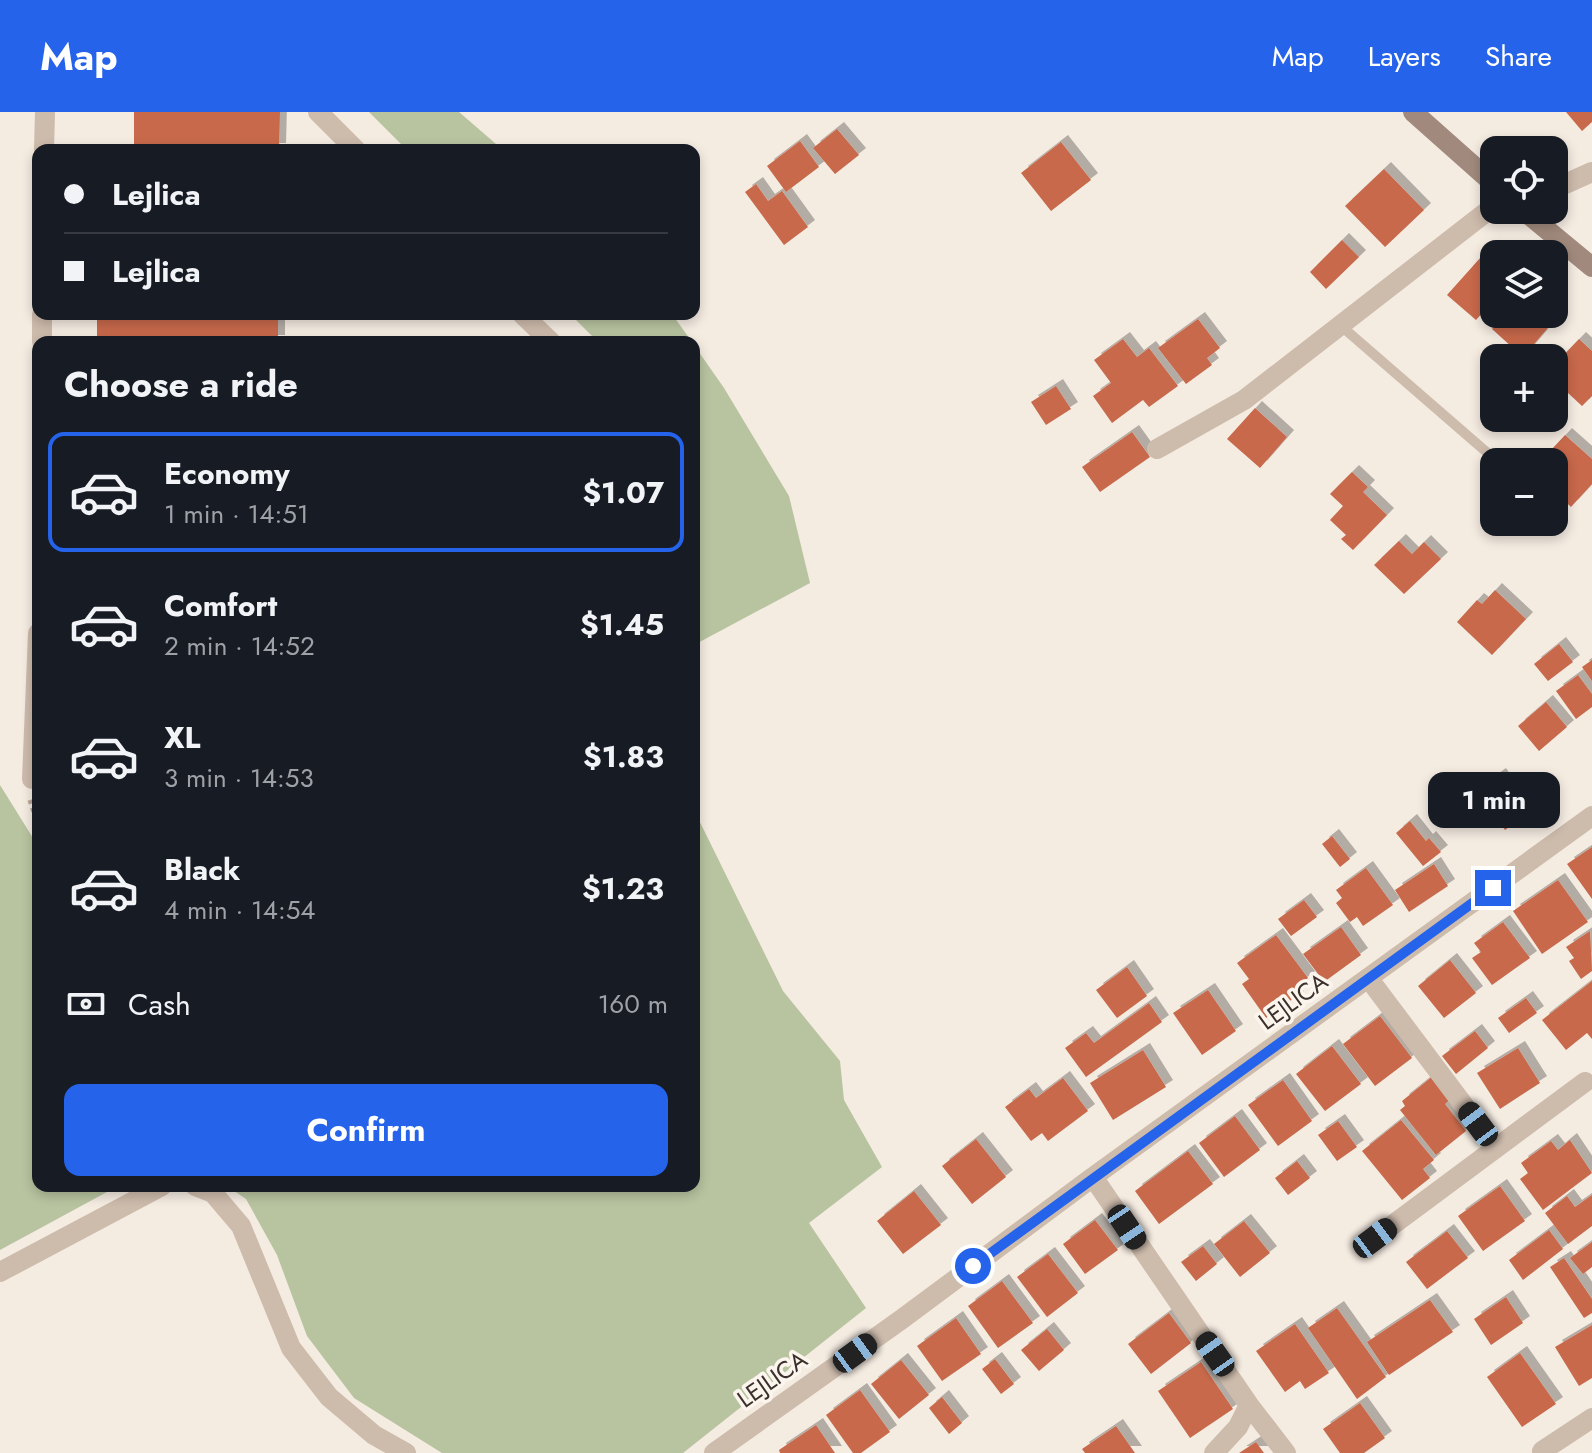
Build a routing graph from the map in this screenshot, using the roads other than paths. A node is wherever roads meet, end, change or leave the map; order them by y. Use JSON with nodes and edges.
{"nodes":[{"id":1,"x":45,"y":112,"type":"edge"},
{"id":2,"x":318,"y":112,"type":"edge"},
{"id":3,"x":1413,"y":112,"type":"edge"},
{"id":4,"x":44,"y":144,"type":"edge"},
{"id":5,"x":350,"y":144,"type":"edge"},
{"id":6,"x":1480,"y":172,"type":"edge"},
{"id":7,"x":1592,"y":172,"type":"edge"},
{"id":8,"x":1568,"y":183,"type":"edge"},
{"id":9,"x":1480,"y":217,"type":"edge"},
{"id":10,"x":1540,"y":224,"type":"edge"},
{"id":11,"x":1592,"y":267,"type":"edge"},
{"id":12,"x":528,"y":320,"type":"edge"},
{"id":13,"x":1340,"y":325,"type":"junction"},
{"id":14,"x":545,"y":336,"type":"edge"},
{"id":15,"x":1482,"y":448,"type":"edge"},
{"id":16,"x":1157,"y":449,"type":"dead end"},
{"id":17,"x":1592,"y":816,"type":"edge"},
{"id":18,"x":1369,"y":979,"type":"junction"},
{"id":19,"x":1585,"y":1082,"type":"dead end"},
{"id":20,"x":1496,"y":1148,"type":"junction"},
{"id":21,"x":1093,"y":1177,"type":"junction"},
{"id":22,"x":151,"y":1192,"type":"edge"},
{"id":23,"x":210,"y":1192,"type":"edge"},
{"id":24,"x":1375,"y":1238,"type":"dead end"},
{"id":25,"x":0,"y":1272,"type":"edge"},
{"id":26,"x":1249,"y":1405,"type":"junction"},
{"id":27,"x":1592,"y":1418,"type":"edge"},
{"id":28,"x":1542,"y":1451,"type":"edge"},
{"id":29,"x":406,"y":1453,"type":"edge"},
{"id":30,"x":714,"y":1453,"type":"edge"},
{"id":31,"x":1214,"y":1453,"type":"edge"},
{"id":32,"x":1286,"y":1453,"type":"edge"}],
"edges":[{"from":1,"to":4,"type":"street"},
{"from":2,"to":5,"type":"street"},
{"from":3,"to":6,"type":"main road"},
{"from":7,"to":8,"type":"street"},
{"from":9,"to":13,"type":"street"},
{"from":10,"to":11,"type":"main road"},
{"from":12,"to":14,"type":"street"},
{"from":13,"to":15,"type":"lane"},
{"from":13,"to":16,"type":"street"},
{"from":17,"to":18,"type":"street","name":"LEJLICA"},
{"from":18,"to":20,"type":"street"},
{"from":18,"to":21,"type":"street","name":"LEJLICA"},
{"from":19,"to":20,"type":"street"},
{"from":20,"to":24,"type":"street"},
{"from":21,"to":26,"type":"street"},
{"from":21,"to":30,"type":"street","name":"LEJLICA"},
{"from":22,"to":25,"type":"street"},
{"from":23,"to":29,"type":"street"},
{"from":26,"to":31,"type":"street"},
{"from":26,"to":32,"type":"street"},
{"from":27,"to":28,"type":"street"}]}
